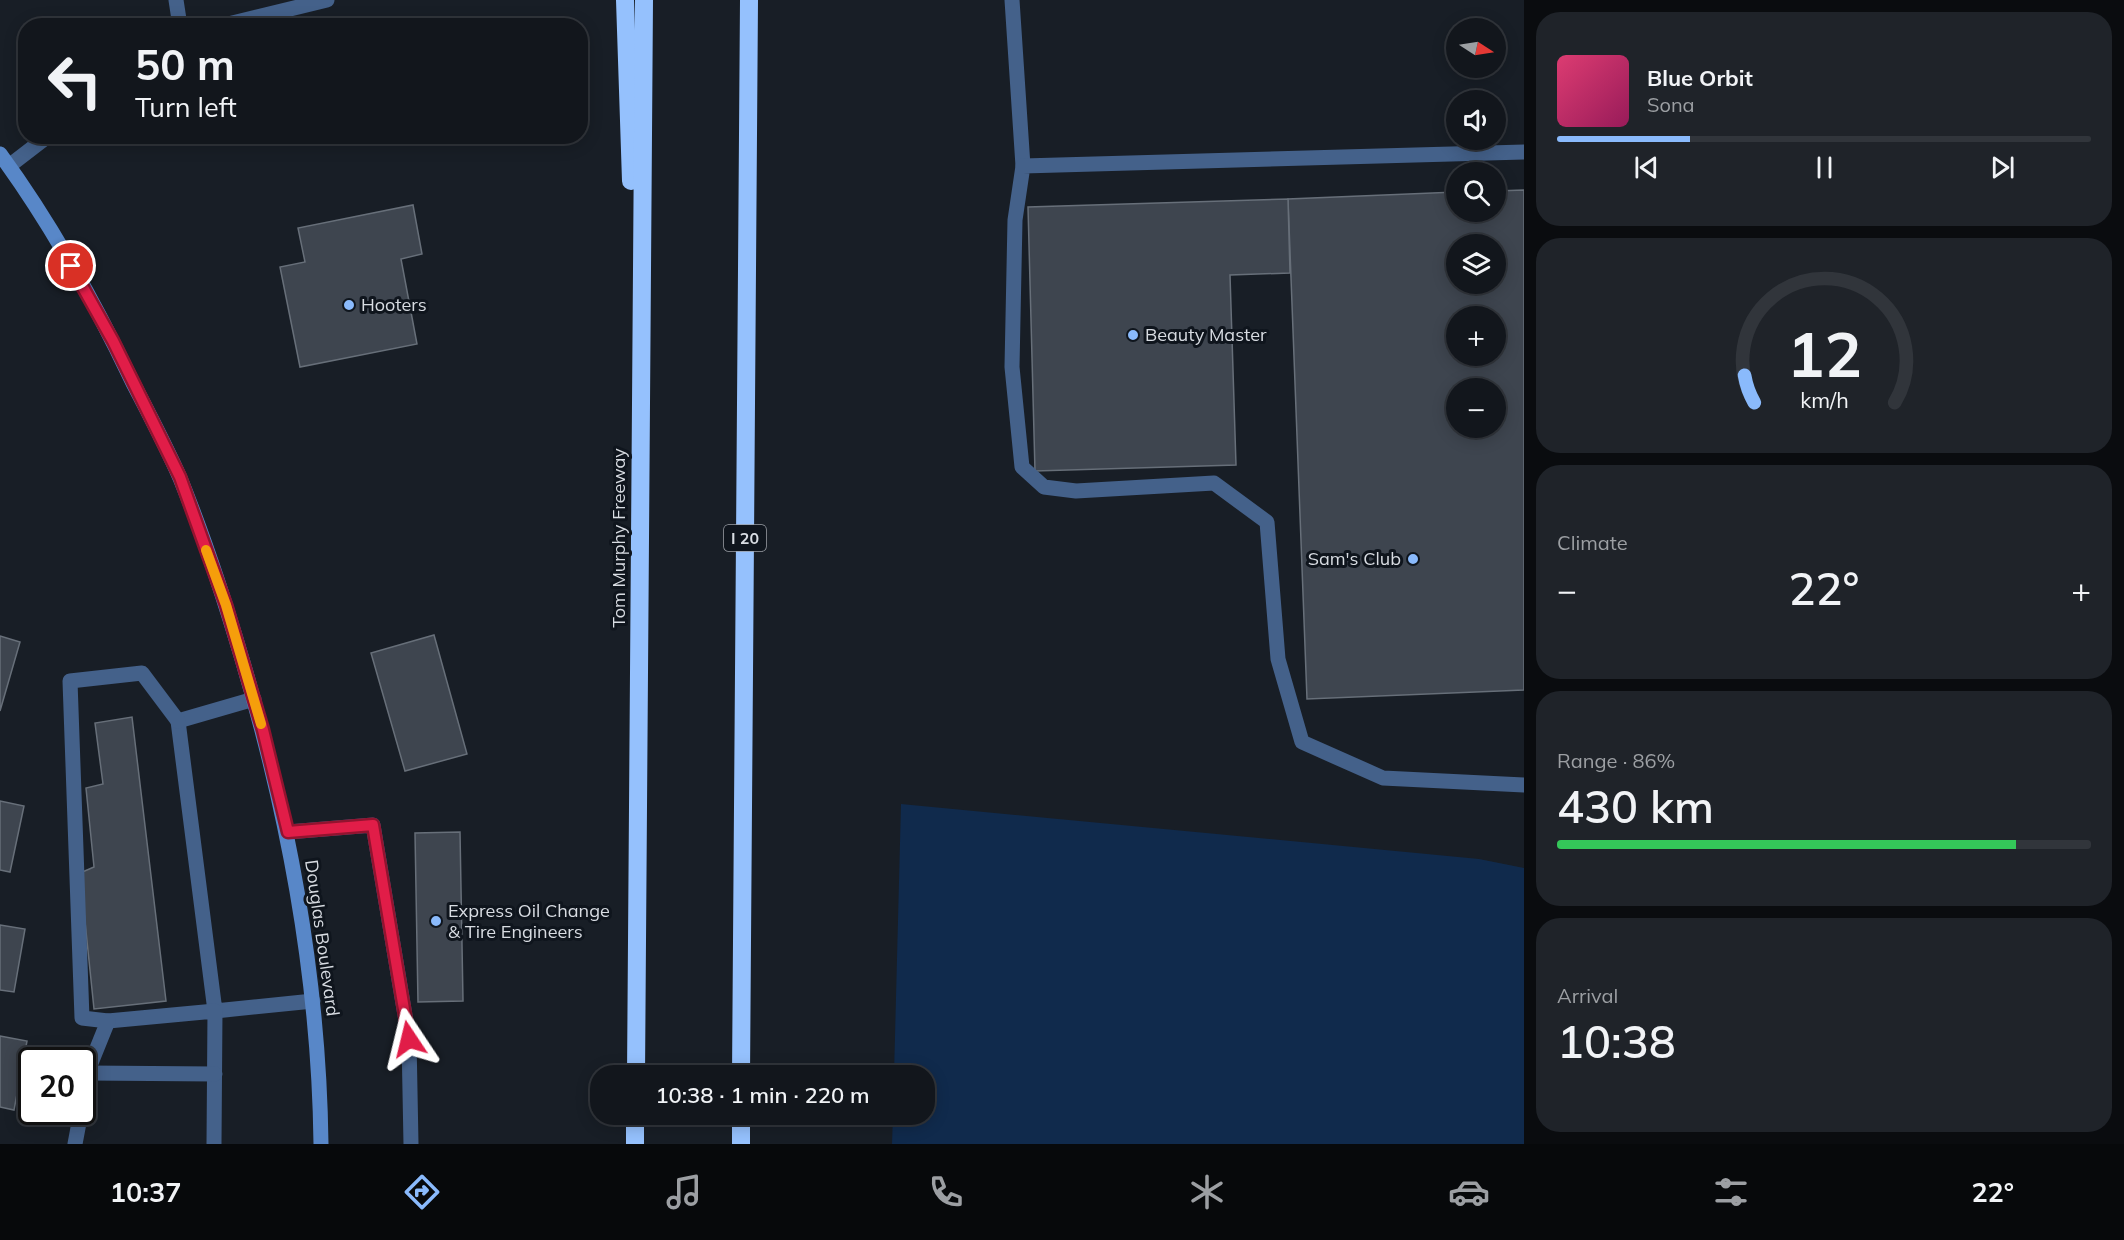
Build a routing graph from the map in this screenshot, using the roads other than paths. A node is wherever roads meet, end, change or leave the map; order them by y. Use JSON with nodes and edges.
{"nodes":[{"id":1,"x":176,"y":0,"type":"edge"},
{"id":2,"x":327,"y":0,"type":"edge"},
{"id":3,"x":625,"y":0,"type":"edge"},
{"id":4,"x":644,"y":0,"type":"edge"},
{"id":5,"x":749,"y":0,"type":"edge"},
{"id":6,"x":1012,"y":0,"type":"edge"},
{"id":7,"x":179,"y":18,"type":"edge"},
{"id":8,"x":253,"y":18,"type":"edge"},
{"id":9,"x":34,"y":144,"type":"edge"},
{"id":10,"x":1524,"y":152,"type":"edge"},
{"id":11,"x":5,"y":160,"type":"edge"},
{"id":12,"x":1023,"y":166,"type":"junction"},
{"id":13,"x":640,"y":446,"type":"junction"},
{"id":14,"x":254,"y":699,"type":"junction"},
{"id":15,"x":178,"y":721,"type":"junction"},
{"id":16,"x":1524,"y":785,"type":"edge"},
{"id":17,"x":288,"y":832,"type":"junction"},
{"id":18,"x":313,"y":1001,"type":"junction"},
{"id":19,"x":215,"y":1011,"type":"junction"},
{"id":20,"x":108,"y":1021,"type":"junction"},
{"id":21,"x":96,"y":1050,"type":"edge"},
{"id":22,"x":636,"y":1065,"type":"edge"},
{"id":23,"x":741,"y":1065,"type":"edge"},
{"id":24,"x":96,"y":1072,"type":"edge"},
{"id":25,"x":214,"y":1074,"type":"junction"},
{"id":26,"x":79,"y":1125,"type":"edge"},
{"id":27,"x":635,"y":1125,"type":"edge"},
{"id":28,"x":741,"y":1125,"type":"edge"},
{"id":29,"x":75,"y":1144,"type":"edge"},
{"id":30,"x":214,"y":1144,"type":"edge"},
{"id":31,"x":321,"y":1144,"type":"edge"},
{"id":32,"x":411,"y":1144,"type":"edge"},
{"id":33,"x":635,"y":1144,"type":"edge"},
{"id":34,"x":741,"y":1144,"type":"edge"}],
"edges":[{"from":1,"to":7,"type":"lane"},
{"from":2,"to":8,"type":"lane"},
{"from":3,"to":13,"type":"highway"},
{"from":4,"to":13,"type":"highway","name":"Tom Murphy Freeway"},
{"from":5,"to":23,"type":"highway","number":"I 20"},
{"from":6,"to":12,"type":"lane"},
{"from":9,"to":11,"type":"lane"},
{"from":10,"to":12,"type":"lane"},
{"from":11,"to":14,"type":"main road","name":"Douglas Boulevard"},
{"from":12,"to":16,"type":"lane"},
{"from":13,"to":22,"type":"highway","name":"Tom Murphy Freeway"},
{"from":14,"to":15,"type":"lane"},
{"from":14,"to":17,"type":"main road","name":"Douglas Boulevard"},
{"from":15,"to":19,"type":"lane"},
{"from":15,"to":20,"type":"lane"},
{"from":17,"to":18,"type":"main road","name":"Douglas Boulevard"},
{"from":17,"to":32,"type":"lane"},
{"from":18,"to":19,"type":"lane"},
{"from":18,"to":31,"type":"main road","name":"Douglas Boulevard"},
{"from":19,"to":20,"type":"lane"},
{"from":19,"to":25,"type":"lane"},
{"from":20,"to":21,"type":"lane"},
{"from":24,"to":25,"type":"lane"},
{"from":25,"to":30,"type":"lane"},
{"from":26,"to":29,"type":"lane"},
{"from":27,"to":33,"type":"highway"},
{"from":28,"to":34,"type":"highway"}]}
